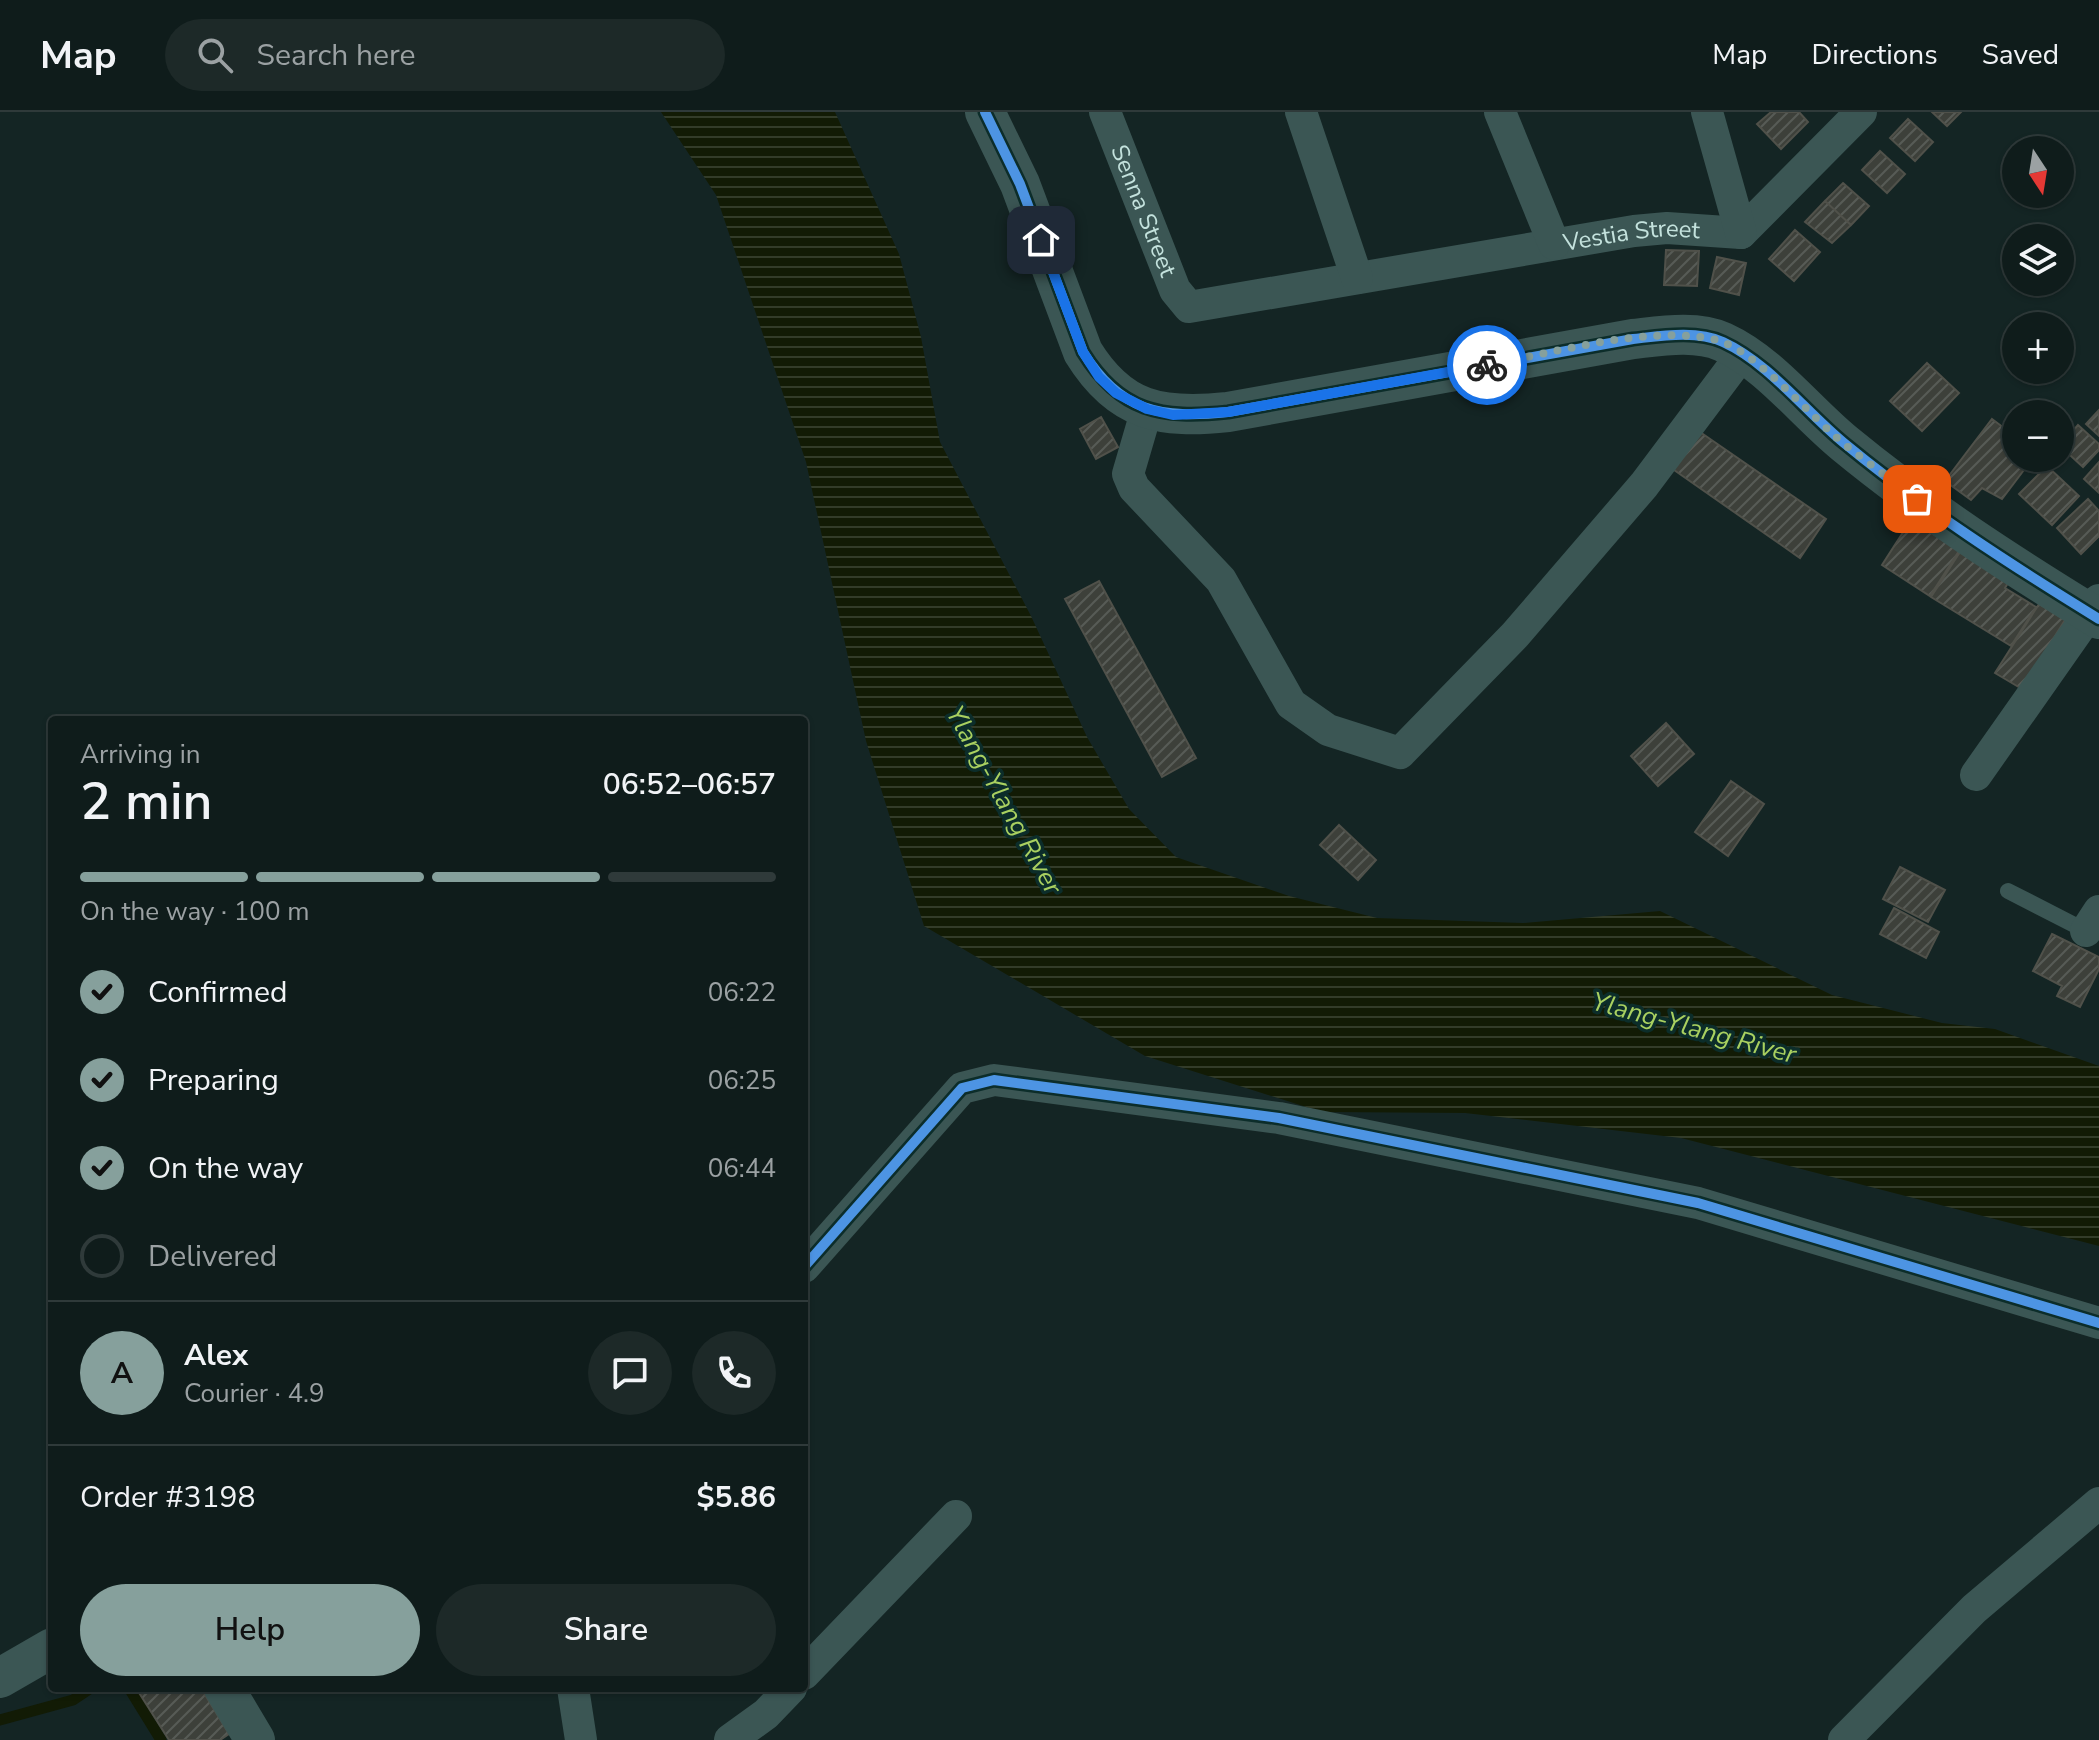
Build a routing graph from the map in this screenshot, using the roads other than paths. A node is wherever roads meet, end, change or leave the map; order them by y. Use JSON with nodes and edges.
{"nodes":[{"id":1,"x":985,"y":112,"type":"edge"},
{"id":2,"x":1105,"y":112,"type":"edge"},
{"id":3,"x":1301,"y":112,"type":"edge"},
{"id":4,"x":1500,"y":112,"type":"edge"},
{"id":5,"x":1707,"y":112,"type":"edge"},
{"id":6,"x":1861,"y":112,"type":"edge"},
{"id":7,"x":1741,"y":233,"type":"junction"},
{"id":8,"x":1554,"y":244,"type":"junction"},
{"id":9,"x":1357,"y":278,"type":"junction"},
{"id":10,"x":1189,"y":307,"type":"joint"},
{"id":11,"x":1743,"y":353,"type":"junction"},
{"id":12,"x":1147,"y":409,"type":"junction"},
{"id":13,"x":2095,"y":610,"type":"edge"},
{"id":14,"x":1976,"y":775,"type":"dead end"},
{"id":15,"x":2008,"y":891,"type":"dead end"},
{"id":16,"x":2095,"y":927,"type":"edge"},
{"id":17,"x":808,"y":1262,"type":"edge"},
{"id":18,"x":2099,"y":1323,"type":"edge"},
{"id":19,"x":2099,"y":1503,"type":"edge"},
{"id":20,"x":956,"y":1516,"type":"dead end"},
{"id":21,"x":48,"y":1650,"type":"edge"},
{"id":22,"x":808,"y":1670,"type":"edge"},
{"id":23,"x":0,"y":1678,"type":"edge"},
{"id":24,"x":226,"y":1692,"type":"edge"},
{"id":25,"x":574,"y":1692,"type":"edge"},
{"id":26,"x":787,"y":1692,"type":"edge"},
{"id":27,"x":255,"y":1740,"type":"edge"},
{"id":28,"x":581,"y":1740,"type":"edge"},
{"id":29,"x":730,"y":1740,"type":"edge"},
{"id":30,"x":1844,"y":1740,"type":"edge"}],
"edges":[{"from":1,"to":12,"type":"street"},
{"from":2,"to":10,"type":"street","name":"Senna Street"},
{"from":3,"to":9,"type":"street"},
{"from":4,"to":8,"type":"street"},
{"from":5,"to":7,"type":"street"},
{"from":6,"to":7,"type":"street"},
{"from":7,"to":8,"type":"street","name":"Vestia Street"},
{"from":8,"to":9,"type":"street","name":"Vestia Street"},
{"from":9,"to":10,"type":"street","name":"Vestia Street"},
{"from":11,"to":12,"type":"street"},
{"from":11,"to":12,"type":"street"},
{"from":11,"to":13,"type":"street"},
{"from":13,"to":14,"type":"street"},
{"from":15,"to":16,"type":"lane"},
{"from":17,"to":18,"type":"street"},
{"from":19,"to":30,"type":"street"},
{"from":20,"to":22,"type":"street"},
{"from":21,"to":23,"type":"street"},
{"from":24,"to":27,"type":"street"},
{"from":25,"to":28,"type":"street"},
{"from":26,"to":29,"type":"street"}]}
